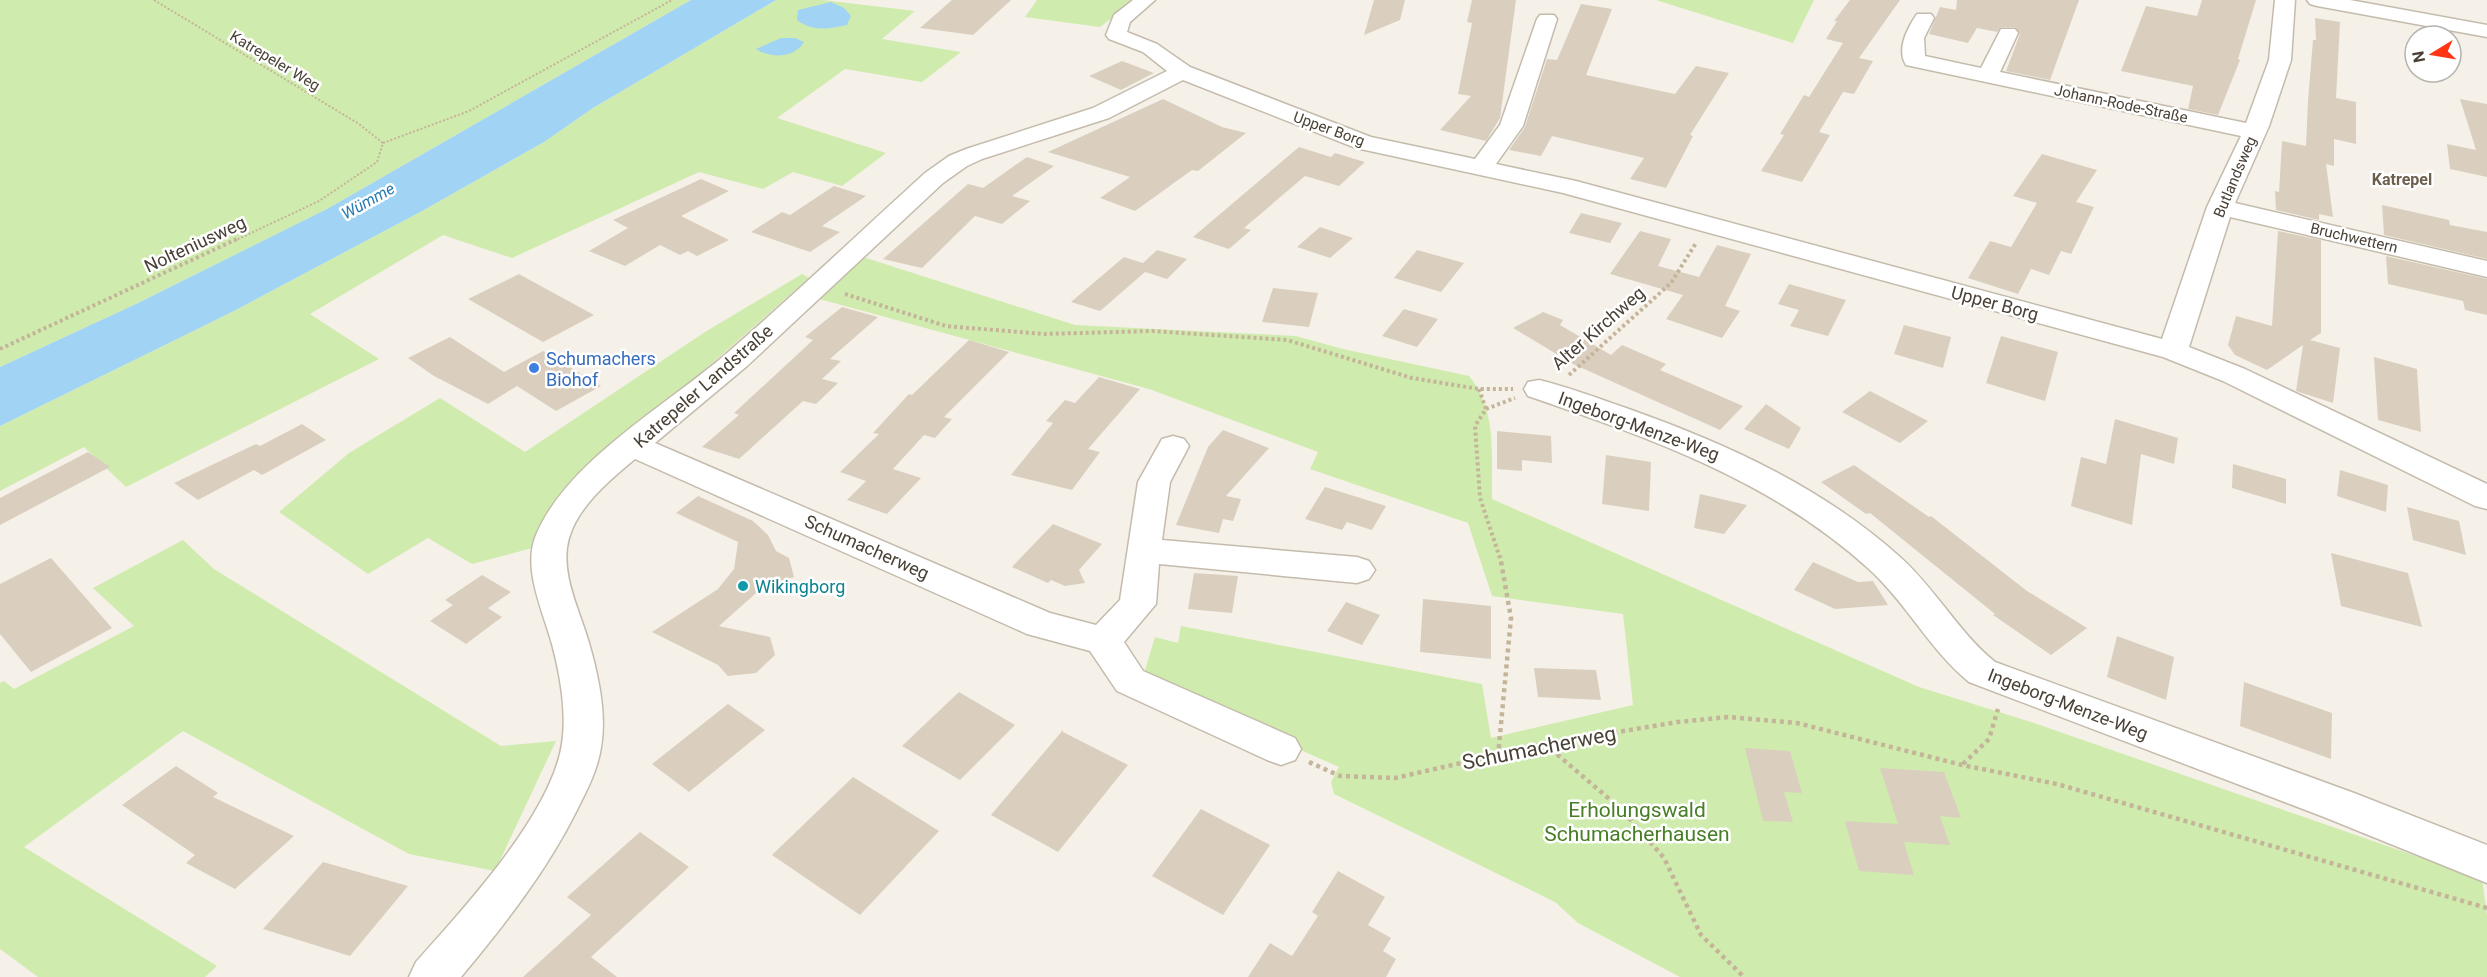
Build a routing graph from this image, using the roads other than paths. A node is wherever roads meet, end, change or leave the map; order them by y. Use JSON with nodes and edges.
{"nodes":[{"id":1,"x":1145,"y":0,"type":"edge"},
{"id":2,"x":2284,"y":0,"type":"edge"},
{"id":3,"x":2317,"y":0,"type":"edge"},
{"id":4,"x":1924,"y":18,"type":"dead end"},
{"id":5,"x":1547,"y":19,"type":"dead end"},
{"id":6,"x":2487,"y":30,"type":"edge"},
{"id":7,"x":2008,"y":33,"type":"dead end"},
{"id":8,"x":1987,"y":61,"type":"junction"},
{"id":9,"x":1182,"y":72,"type":"junction"},
{"id":10,"x":2254,"y":132,"type":"junction"},
{"id":11,"x":1482,"y":166,"type":"junction"},
{"id":12,"x":2220,"y":207,"type":"junction"},
{"id":13,"x":2487,"y":268,"type":"edge"},
{"id":14,"x":2173,"y":351,"type":"junction"},
{"id":15,"x":1539,"y":389,"type":"road end"},
{"id":16,"x":634,"y":446,"type":"junction"},
{"id":17,"x":1173,"y":446,"type":"dead end"},
{"id":18,"x":2487,"y":498,"type":"edge"},
{"id":19,"x":1143,"y":550,"type":"junction"},
{"id":20,"x":1357,"y":570,"type":"dead end"},
{"id":21,"x":1102,"y":641,"type":"junction"},
{"id":22,"x":1281,"y":749,"type":"road end"},
{"id":23,"x":2487,"y":864,"type":"edge"},
{"id":24,"x":432,"y":977,"type":"edge"}],
"edges":[{"from":1,"to":9,"type":"street"},
{"from":2,"to":10,"type":"street","name":"Butlandsweg"},
{"from":3,"to":6,"type":"street"},
{"from":4,"to":8,"type":"street","name":"Johann-Rode-Straße"},
{"from":5,"to":11,"type":"street"},
{"from":7,"to":8,"type":"street"},
{"from":8,"to":10,"type":"street","name":"Johann-Rode-Straße"},
{"from":9,"to":11,"type":"street","name":"Upper Borg"},
{"from":9,"to":16,"type":"street","name":"Katrepeler Landstraße"},
{"from":10,"to":12,"type":"street","name":"Butlandsweg"},
{"from":11,"to":14,"type":"street","name":"Upper Borg"},
{"from":12,"to":13,"type":"street","name":"Bruchwettern"},
{"from":12,"to":14,"type":"street","name":"Butlandsweg"},
{"from":14,"to":18,"type":"street","name":"Upper Borg"},
{"from":15,"to":23,"type":"street","name":"Ingeborg-Menze-Weg"},
{"from":16,"to":21,"type":"street","name":"Schumacherweg"},
{"from":16,"to":24,"type":"street","name":"Katrepeler Landstraße"},
{"from":17,"to":19,"type":"street"},
{"from":19,"to":20,"type":"street"},
{"from":19,"to":21,"type":"street"},
{"from":21,"to":22,"type":"street"}]}
